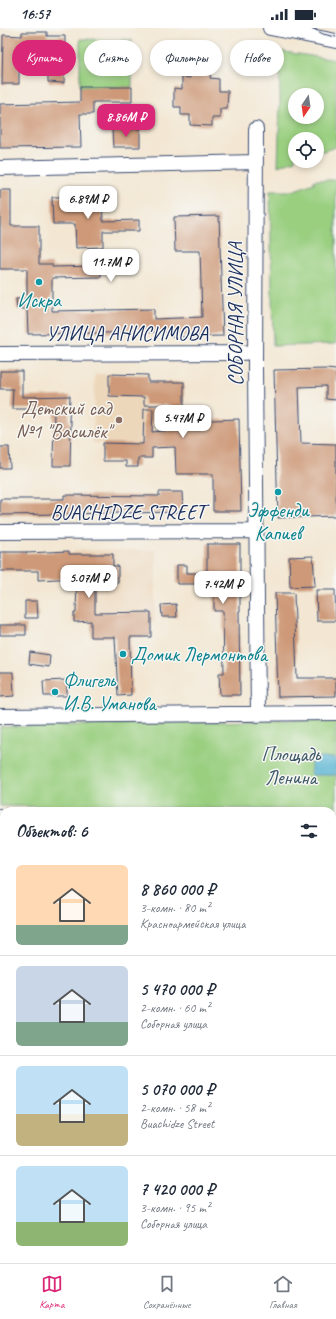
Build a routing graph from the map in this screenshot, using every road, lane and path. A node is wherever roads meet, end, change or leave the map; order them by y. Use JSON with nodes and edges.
{"nodes":[{"id":1,"x":270,"y":28,"type":"edge"},
{"id":2,"x":305,"y":28,"type":"edge"},
{"id":3,"x":318,"y":38,"type":"junction"},
{"id":4,"x":336,"y":41,"type":"edge"},
{"id":5,"x":256,"y":129,"type":"dead end"},
{"id":6,"x":256,"y":162,"type":"junction"},
{"id":7,"x":0,"y":168,"type":"edge"},
{"id":8,"x":255,"y":352,"type":"junction"},
{"id":9,"x":0,"y":354,"type":"edge"},
{"id":10,"x":256,"y":531,"type":"junction"},
{"id":11,"x":0,"y":532,"type":"edge"},
{"id":12,"x":336,"y":713,"type":"edge"},
{"id":13,"x":258,"y":715,"type":"junction"},
{"id":14,"x":0,"y":716,"type":"edge"}],
"edges":[{"from":1,"to":3,"type":"street"},
{"from":2,"to":3,"type":"street"},
{"from":3,"to":4,"type":"street"},
{"from":5,"to":6,"type":"street","name":"СОБОРНАЯ УЛИЦА"},
{"from":6,"to":7,"type":"street"},
{"from":6,"to":8,"type":"street","name":"СОБОРНАЯ УЛИЦА"},
{"from":8,"to":9,"type":"street","name":"УЛИЦА АНИСИМОВА"},
{"from":8,"to":10,"type":"street","name":"СОБОРНАЯ УЛИЦА"},
{"from":10,"to":11,"type":"street","name":"BUACHIDZE STREET"},
{"from":10,"to":13,"type":"street","name":"СОБОРНАЯ УЛИЦА"},
{"from":12,"to":13,"type":"street"},
{"from":13,"to":14,"type":"street"}]}
